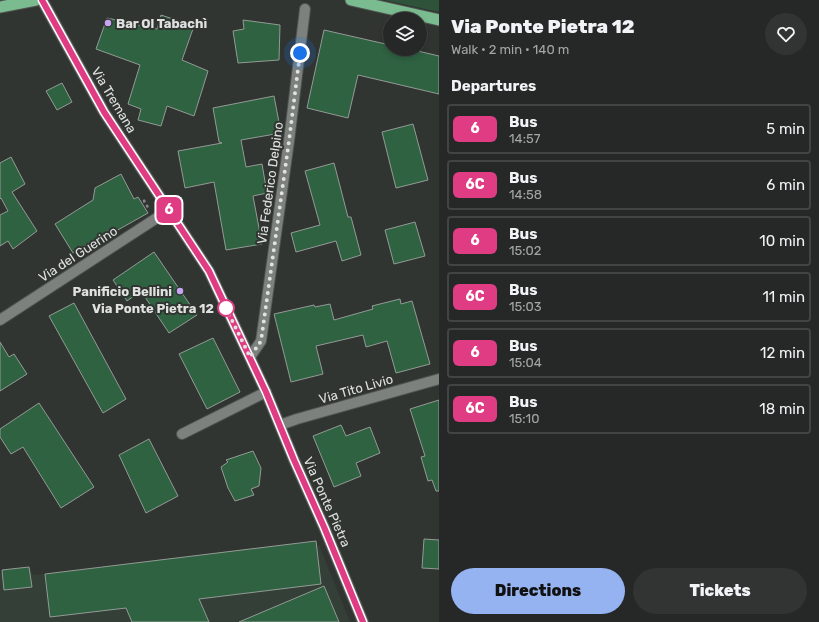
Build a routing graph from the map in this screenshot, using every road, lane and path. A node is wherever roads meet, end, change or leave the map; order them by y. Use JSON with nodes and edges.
{"nodes":[{"id":1,"x":36,"y":0,"type":"edge"},
{"id":2,"x":42,"y":0,"type":"edge"},
{"id":3,"x":351,"y":0,"type":"edge"},
{"id":4,"x":0,"y":8,"type":"edge"},
{"id":5,"x":305,"y":9,"type":"dead end"},
{"id":6,"x":439,"y":20,"type":"edge"},
{"id":7,"x":169,"y":210,"type":"junction"},
{"id":8,"x":1,"y":317,"type":"edge"},
{"id":9,"x":250,"y":357,"type":"junction"},
{"id":10,"x":439,"y":379,"type":"edge"},
{"id":11,"x":266,"y":392,"type":"junction"},
{"id":12,"x":280,"y":426,"type":"junction"},
{"id":13,"x":182,"y":434,"type":"dead end"},
{"id":14,"x":363,"y":622,"type":"edge"}],
"edges":[{"from":1,"to":4,"type":"highway"},
{"from":2,"to":7,"type":"street","name":"Via Tremana"},
{"from":3,"to":6,"type":"highway"},
{"from":5,"to":9,"type":"street","name":"Via Federico Delpino"},
{"from":7,"to":8,"type":"street","name":"Via del Guerino"},
{"from":7,"to":9,"type":"street","name":"Via Ponte Pietra"},
{"from":9,"to":11,"type":"street","name":"Via Ponte Pietra"},
{"from":10,"to":12,"type":"street","name":"Via Tito Livio"},
{"from":11,"to":12,"type":"street","name":"Via Ponte Pietra"},
{"from":11,"to":13,"type":"street"},
{"from":12,"to":14,"type":"street","name":"Via Ponte Pietra"}]}
